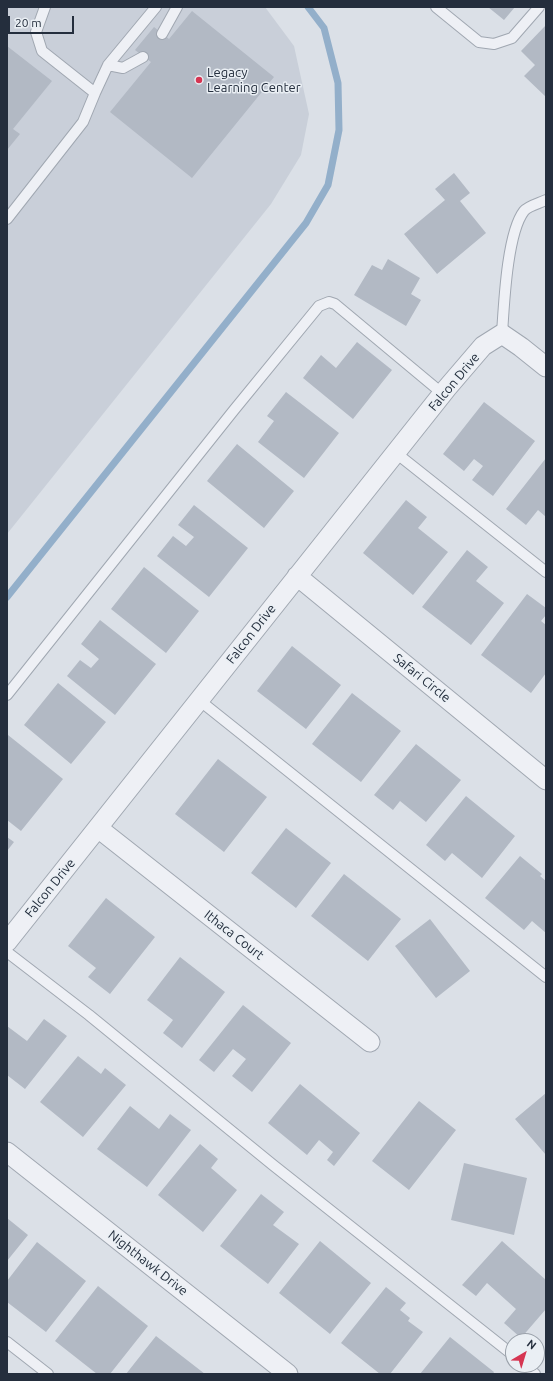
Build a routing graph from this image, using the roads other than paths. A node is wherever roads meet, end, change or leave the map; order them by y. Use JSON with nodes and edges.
{"nodes":[{"id":1,"x":45,"y":7,"type":"edge"},
{"id":2,"x":156,"y":7,"type":"edge"},
{"id":3,"x":177,"y":7,"type":"edge"},
{"id":4,"x":436,"y":7,"type":"edge"},
{"id":5,"x":539,"y":7,"type":"edge"},
{"id":6,"x":162,"y":34,"type":"dead end"},
{"id":7,"x":143,"y":57,"type":"dead end"},
{"id":8,"x":108,"y":65,"type":"junction"},
{"id":9,"x":95,"y":93,"type":"junction"},
{"id":10,"x":546,"y":200,"type":"edge"},
{"id":11,"x":7,"y":219,"type":"edge"},
{"id":12,"x":502,"y":334,"type":"junction"},
{"id":13,"x":546,"y":367,"type":"edge"},
{"id":14,"x":443,"y":394,"type":"junction"},
{"id":15,"x":396,"y":452,"type":"junction"},
{"id":16,"x":546,"y":572,"type":"edge"},
{"id":17,"x":297,"y":576,"type":"junction"},
{"id":18,"x":7,"y":696,"type":"edge"},
{"id":19,"x":199,"y":700,"type":"junction"},
{"id":20,"x":546,"y":780,"type":"edge"},
{"id":21,"x":98,"y":828,"type":"junction"},
{"id":22,"x":7,"y":942,"type":"edge"},
{"id":23,"x":7,"y":952,"type":"edge"},
{"id":24,"x":546,"y":977,"type":"edge"},
{"id":25,"x":370,"y":1042,"type":"dead end"},
{"id":26,"x":7,"y":1152,"type":"edge"},
{"id":27,"x":7,"y":1342,"type":"edge"},
{"id":28,"x":505,"y":1349,"type":"edge"},
{"id":29,"x":48,"y":1374,"type":"edge"},
{"id":30,"x":288,"y":1374,"type":"edge"}],
"edges":[{"from":1,"to":9,"type":"lane"},
{"from":2,"to":8,"type":"lane"},
{"from":3,"to":6,"type":"lane"},
{"from":4,"to":5,"type":"lane"},
{"from":7,"to":8,"type":"lane"},
{"from":8,"to":9,"type":"lane"},
{"from":9,"to":11,"type":"lane"},
{"from":10,"to":12,"type":"lane"},
{"from":12,"to":13,"type":"street"},
{"from":12,"to":14,"type":"street","name":"Falcon Drive"},
{"from":14,"to":15,"type":"street","name":"Falcon Drive"},
{"from":14,"to":18,"type":"lane"},
{"from":15,"to":16,"type":"lane"},
{"from":15,"to":17,"type":"street","name":"Falcon Drive"},
{"from":17,"to":19,"type":"street","name":"Falcon Drive"},
{"from":17,"to":20,"type":"street","name":"Safari Circle"},
{"from":19,"to":21,"type":"street","name":"Falcon Drive"},
{"from":19,"to":24,"type":"lane"},
{"from":21,"to":22,"type":"street","name":"Falcon Drive"},
{"from":21,"to":25,"type":"street","name":"Ithaca Court"},
{"from":23,"to":28,"type":"lane"},
{"from":26,"to":30,"type":"street","name":"Nighthawk Drive"},
{"from":27,"to":29,"type":"lane"}]}
